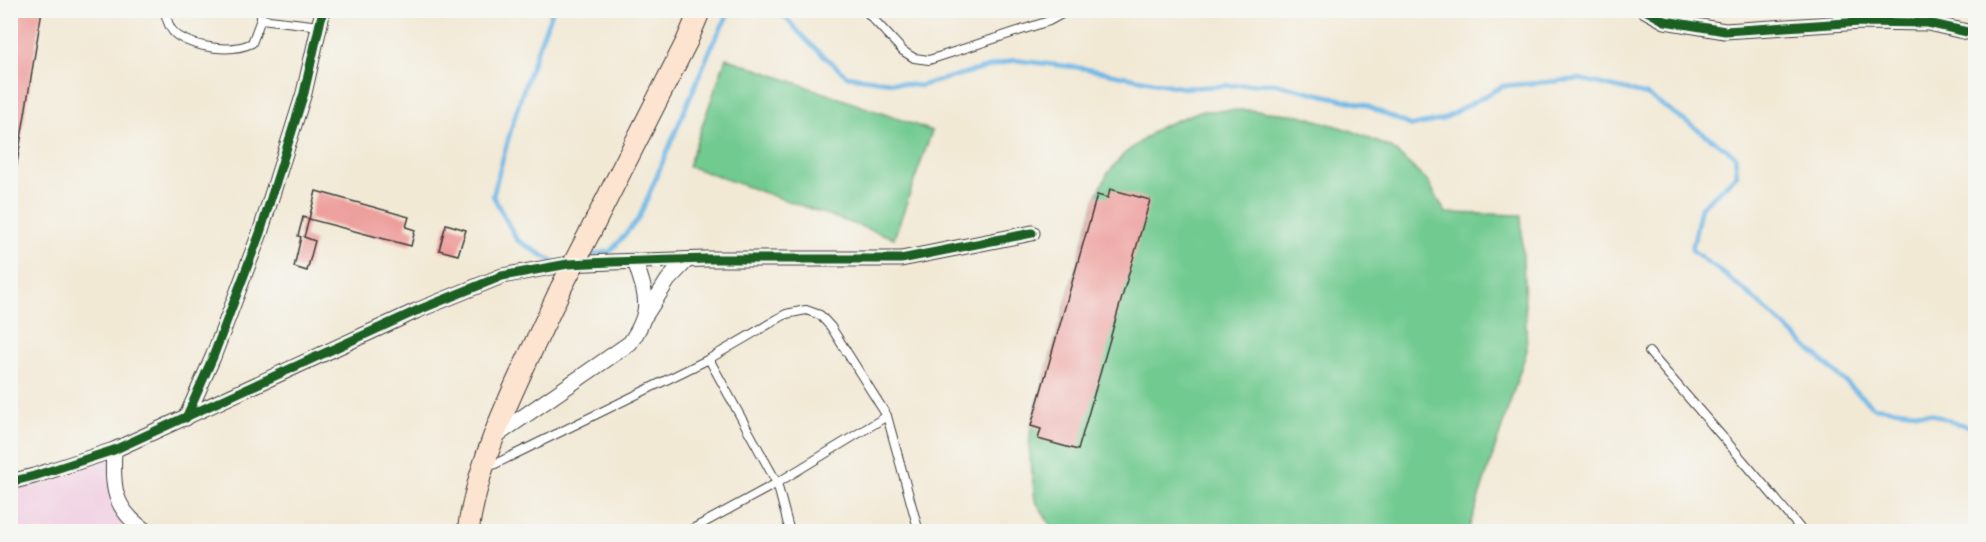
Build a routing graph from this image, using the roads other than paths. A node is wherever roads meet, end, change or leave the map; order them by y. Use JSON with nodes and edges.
{"nodes":[{"id":1,"x":165,"y":10,"type":"edge"},
{"id":2,"x":323,"y":10,"type":"edge"},
{"id":3,"x":700,"y":10,"type":"edge"},
{"id":4,"x":865,"y":10,"type":"edge"},
{"id":5,"x":1069,"y":10,"type":"edge"},
{"id":6,"x":1645,"y":10,"type":"edge"},
{"id":7,"x":261,"y":15,"type":"edge"},
{"id":8,"x":320,"y":26,"type":"junction"},
{"id":9,"x":1976,"y":34,"type":"edge"},
{"id":10,"x":1032,"y":233,"type":"dead end"},
{"id":11,"x":687,"y":260,"type":"junction"},
{"id":12,"x":635,"y":261,"type":"junction"},
{"id":13,"x":645,"y":316,"type":"junction"},
{"id":14,"x":1649,"y":352,"type":"dead end"},
{"id":15,"x":709,"y":359,"type":"junction"},
{"id":16,"x":887,"y":416,"type":"junction"},
{"id":17,"x":186,"y":418,"type":"junction"},
{"id":18,"x":494,"y":437,"type":"junction"},
{"id":19,"x":114,"y":450,"type":"junction"},
{"id":20,"x":482,"y":471,"type":"junction"},
{"id":21,"x":10,"y":482,"type":"edge"},
{"id":22,"x":777,"y":483,"type":"junction"},
{"id":23,"x":147,"y":531,"type":"edge"},
{"id":24,"x":468,"y":531,"type":"edge"},
{"id":25,"x":687,"y":531,"type":"edge"},
{"id":26,"x":790,"y":531,"type":"edge"},
{"id":27,"x":920,"y":531,"type":"edge"},
{"id":28,"x":1803,"y":531,"type":"edge"}],
"edges":[{"from":1,"to":7,"type":"lane"},
{"from":2,"to":8,"type":"street"},
{"from":3,"to":18,"type":"street","bridge":true},
{"from":4,"to":5,"type":"lane"},
{"from":6,"to":9,"type":"street"},
{"from":7,"to":8,"type":"lane"},
{"from":8,"to":17,"type":"street"},
{"from":10,"to":11,"type":"street"},
{"from":11,"to":12,"type":"street"},
{"from":11,"to":13,"type":"street"},
{"from":12,"to":13,"type":"street"},
{"from":12,"to":17,"type":"street"},
{"from":13,"to":18,"type":"street"},
{"from":14,"to":28,"type":"lane"},
{"from":15,"to":16,"type":"lane"},
{"from":15,"to":20,"type":"lane"},
{"from":15,"to":22,"type":"lane"},
{"from":16,"to":22,"type":"lane"},
{"from":16,"to":27,"type":"lane"},
{"from":17,"to":19,"type":"street"},
{"from":18,"to":20,"type":"street"},
{"from":19,"to":21,"type":"street"},
{"from":19,"to":23,"type":"street"},
{"from":20,"to":24,"type":"street"},
{"from":22,"to":25,"type":"lane"},
{"from":22,"to":26,"type":"lane"}]}
